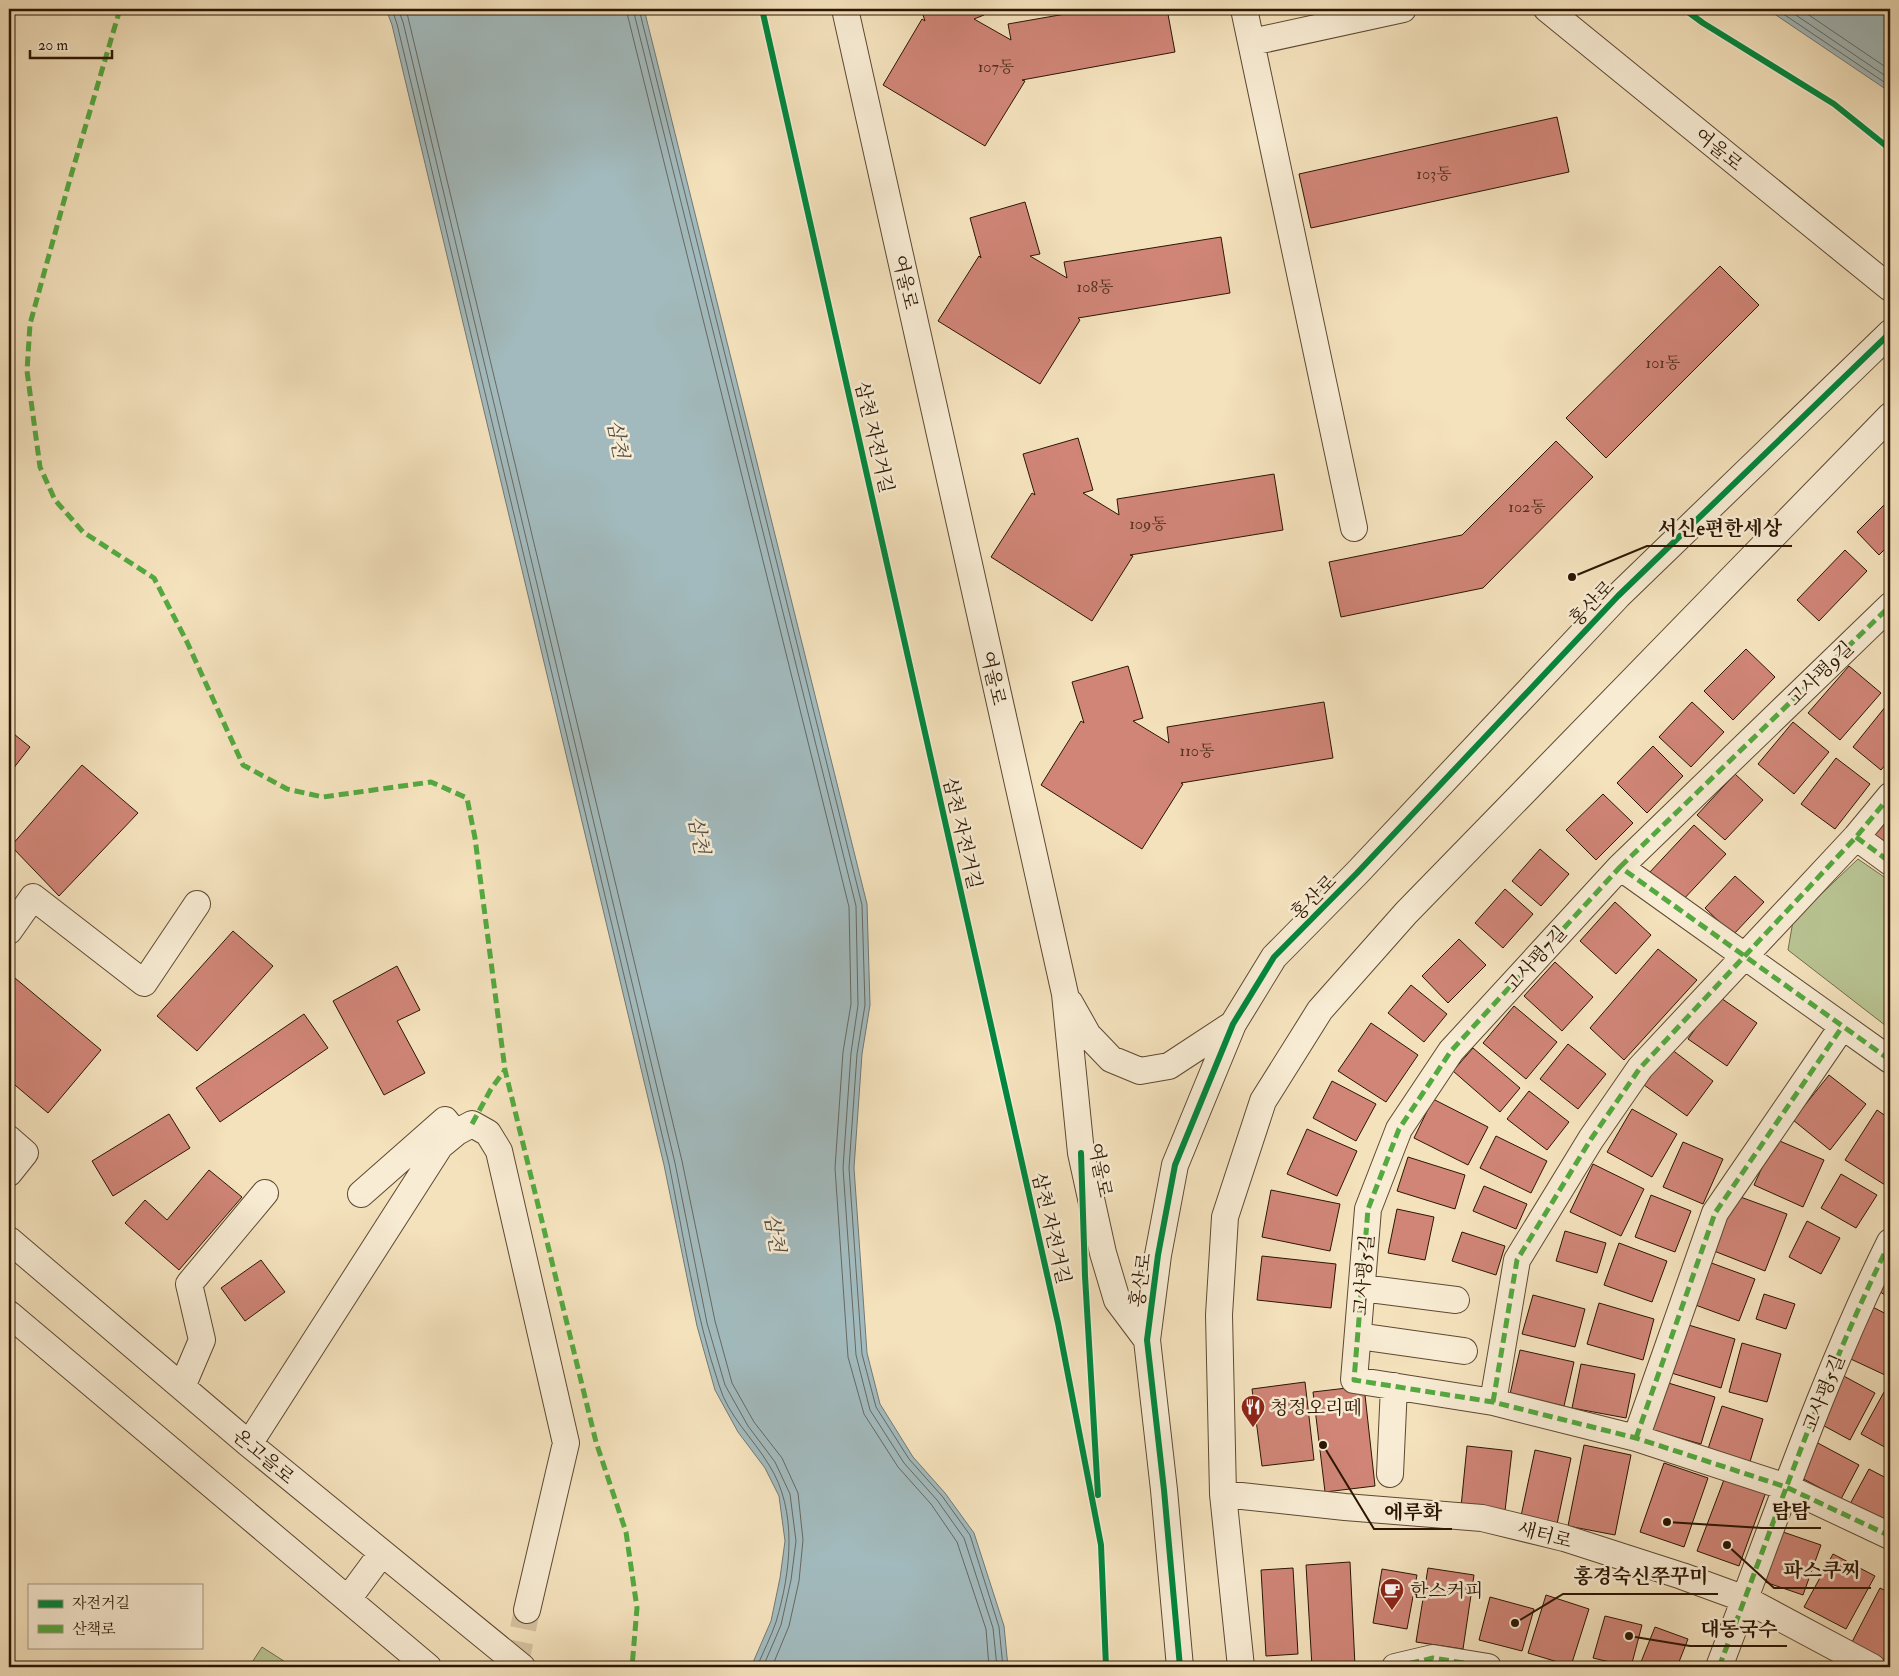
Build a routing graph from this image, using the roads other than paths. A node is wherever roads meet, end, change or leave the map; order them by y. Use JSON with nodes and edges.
{"nodes":[{"id":1,"x":845,"y":9,"type":"edge"},
{"id":2,"x":1244,"y":9,"type":"edge"},
{"id":3,"x":1403,"y":9,"type":"edge"},
{"id":4,"x":1548,"y":9,"type":"edge"},
{"id":5,"x":1252,"y":42,"type":"junction"},
{"id":6,"x":1890,"y":288,"type":"edge"},
{"id":7,"x":1890,"y":333,"type":"edge"},
{"id":8,"x":1890,"y":416,"type":"edge"},
{"id":9,"x":1354,"y":528,"type":"dead end"},
{"id":10,"x":1890,"y":606,"type":"edge"},
{"id":11,"x":1750,"y":740,"type":"joint"},
{"id":12,"x":1890,"y":796,"type":"edge"},
{"id":13,"x":1856,"y":837,"type":"junction"},
{"id":14,"x":1890,"y":862,"type":"edge"},
{"id":15,"x":1620,"y":867,"type":"junction"},
{"id":16,"x":197,"y":904,"type":"dead end"},
{"id":17,"x":9,"y":931,"type":"edge"},
{"id":18,"x":1744,"y":957,"type":"junction"},
{"id":19,"x":1065,"y":994,"type":"junction"},
{"id":20,"x":1233,"y":1024,"type":"junction"},
{"id":21,"x":1842,"y":1027,"type":"junction"},
{"id":22,"x":1451,"y":1051,"type":"joint"},
{"id":23,"x":1890,"y":1060,"type":"edge"},
{"id":24,"x":457,"y":1132,"type":"junction"},
{"id":25,"x":9,"y":1139,"type":"edge"},
{"id":26,"x":9,"y":1173,"type":"edge"},
{"id":27,"x":265,"y":1194,"type":"dead end"},
{"id":28,"x":360,"y":1194,"type":"dead end"},
{"id":29,"x":9,"y":1240,"type":"edge"},
{"id":30,"x":1890,"y":1242,"type":"edge"},
{"id":31,"x":1362,"y":1288,"type":"junction"},
{"id":32,"x":1456,"y":1300,"type":"dead end"},
{"id":33,"x":9,"y":1314,"type":"edge"},
{"id":34,"x":1358,"y":1336,"type":"junction"},
{"id":35,"x":1147,"y":1340,"type":"junction"},
{"id":36,"x":1464,"y":1351,"type":"dead end"},
{"id":37,"x":1394,"y":1386,"type":"junction"},
{"id":38,"x":182,"y":1387,"type":"junction"},
{"id":39,"x":1493,"y":1402,"type":"junction"},
{"id":40,"x":1636,"y":1438,"type":"junction"},
{"id":41,"x":249,"y":1444,"type":"junction"},
{"id":42,"x":1390,"y":1474,"type":"dead end"},
{"id":43,"x":1786,"y":1487,"type":"junction"},
{"id":44,"x":1223,"y":1494,"type":"junction"},
{"id":45,"x":1890,"y":1536,"type":"edge"},
{"id":46,"x":382,"y":1553,"type":"junction"},
{"id":47,"x":348,"y":1599,"type":"junction"},
{"id":48,"x":1745,"y":1599,"type":"junction"},
{"id":49,"x":527,"y":1610,"type":"tunnel mouth"},
{"id":50,"x":428,"y":1667,"type":"edge"},
{"id":51,"x":522,"y":1667,"type":"edge"},
{"id":52,"x":1180,"y":1667,"type":"edge"},
{"id":53,"x":1241,"y":1667,"type":"edge"},
{"id":54,"x":1394,"y":1667,"type":"edge"},
{"id":55,"x":1488,"y":1667,"type":"edge"},
{"id":56,"x":1719,"y":1667,"type":"edge"},
{"id":57,"x":1872,"y":1667,"type":"edge"}],
"edges":[{"from":1,"to":19,"type":"street","name":"여울로"},
{"from":2,"to":5,"type":"street"},
{"from":3,"to":5,"type":"street"},
{"from":4,"to":6,"type":"street","name":"여울로"},
{"from":5,"to":9,"type":"street"},
{"from":7,"to":20,"type":"street","name":"홍산로"},
{"from":8,"to":44,"type":"street"},
{"from":10,"to":11,"type":"street","name":"고사평9길"},
{"from":11,"to":15,"type":"street","name":"고사평7길"},
{"from":12,"to":13,"type":"street"},
{"from":13,"to":14,"type":"street"},
{"from":13,"to":18,"type":"street"},
{"from":15,"to":18,"type":"street"},
{"from":15,"to":22,"type":"street","name":"고사평7길"},
{"from":16,"to":17,"type":"street"},
{"from":18,"to":21,"type":"street"},
{"from":18,"to":39,"type":"street"},
{"from":19,"to":20,"type":"street"},
{"from":19,"to":35,"type":"street","name":"여울로"},
{"from":20,"to":35,"type":"street","name":"홍산로"},
{"from":21,"to":23,"type":"street"},
{"from":21,"to":40,"type":"street"},
{"from":22,"to":31,"type":"street","name":"고사평5길"},
{"from":24,"to":28,"type":"street"},
{"from":24,"to":41,"type":"street"},
{"from":24,"to":49,"type":"street"},
{"from":25,"to":26,"type":"street"},
{"from":27,"to":38,"type":"street"},
{"from":29,"to":38,"type":"street","name":"온고을로"},
{"from":30,"to":43,"type":"street","name":"고사평5길"},
{"from":31,"to":32,"type":"street"},
{"from":31,"to":34,"type":"street","name":"고사평5길"},
{"from":33,"to":47,"type":"street"},
{"from":34,"to":36,"type":"street"},
{"from":34,"to":37,"type":"street","name":"고사평5길"},
{"from":35,"to":52,"type":"street","name":"홍산로"},
{"from":37,"to":39,"type":"street","name":"고사평5길"},
{"from":37,"to":42,"type":"street"},
{"from":38,"to":41,"type":"street","name":"온고을로"},
{"from":39,"to":40,"type":"street","name":"고사평5길"},
{"from":40,"to":43,"type":"street","name":"고사평5길"},
{"from":41,"to":46,"type":"street","name":"온고을로"},
{"from":43,"to":45,"type":"street","name":"고사평5길"},
{"from":43,"to":48,"type":"street"},
{"from":44,"to":48,"type":"street","name":"새터로"},
{"from":44,"to":53,"type":"street"},
{"from":46,"to":47,"type":"street"},
{"from":46,"to":51,"type":"street","name":"온고을로"},
{"from":47,"to":50,"type":"street"},
{"from":48,"to":56,"type":"street"},
{"from":48,"to":57,"type":"street","name":"새터로"},
{"from":54,"to":55,"type":"street"}]}
